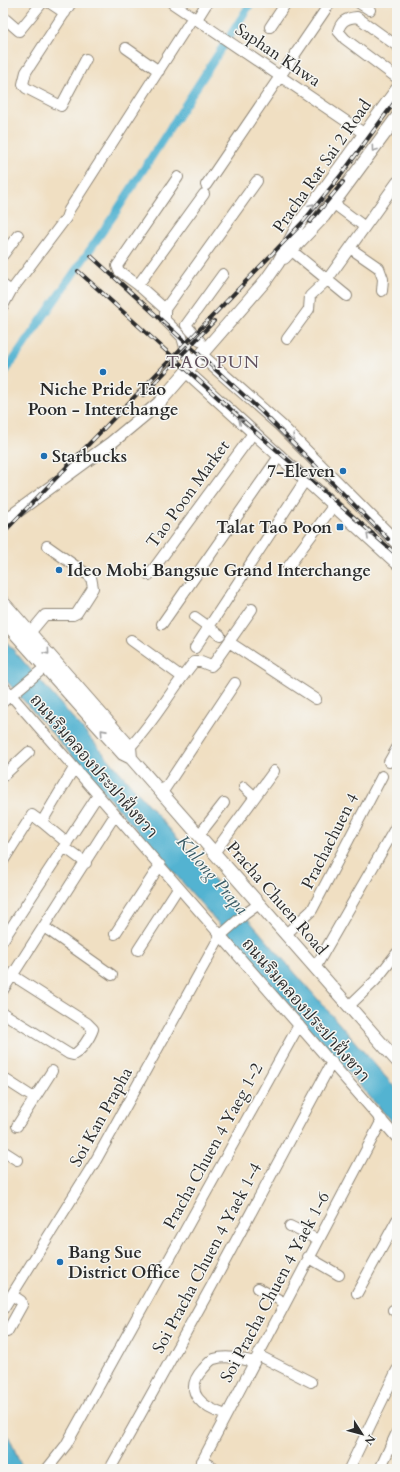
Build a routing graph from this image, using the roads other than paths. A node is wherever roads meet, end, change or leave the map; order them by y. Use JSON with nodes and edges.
{"nodes":[{"id":1,"x":42,"y":3,"type":"edge"},
{"id":2,"x":50,"y":3,"type":"edge"},
{"id":3,"x":71,"y":3,"type":"edge"},
{"id":4,"x":172,"y":3,"type":"edge"},
{"id":5,"x":207,"y":3,"type":"edge"},
{"id":6,"x":286,"y":3,"type":"edge"},
{"id":7,"x":359,"y":3,"type":"edge"},
{"id":8,"x":327,"y":4,"type":"edge"},
{"id":9,"x":370,"y":10,"type":"dead end"},
{"id":10,"x":65,"y":13,"type":"junction"},
{"id":11,"x":3,"y":17,"type":"edge"},
{"id":12,"x":195,"y":18,"type":"junction"},
{"id":13,"x":270,"y":27,"type":"dead end"},
{"id":14,"x":397,"y":46,"type":"edge"},
{"id":15,"x":126,"y":48,"type":"dead end"},
{"id":16,"x":86,"y":59,"type":"dead end"},
{"id":17,"x":160,"y":71,"type":"junction"},
{"id":18,"x":280,"y":76,"type":"junction"},
{"id":19,"x":397,"y":78,"type":"edge"},
{"id":20,"x":397,"y":89,"type":"edge"},
{"id":21,"x":397,"y":117,"type":"edge"},
{"id":22,"x":365,"y":134,"type":"junction"},
{"id":23,"x":178,"y":177,"type":"dead end"},
{"id":24,"x":257,"y":181,"type":"dead end"},
{"id":25,"x":397,"y":182,"type":"edge"},
{"id":26,"x":334,"y":204,"type":"junction"},
{"id":27,"x":365,"y":227,"type":"junction"},
{"id":28,"x":18,"y":235,"type":"dead end"},
{"id":29,"x":350,"y":248,"type":"junction"},
{"id":30,"x":292,"y":251,"type":"junction"},
{"id":31,"x":3,"y":255,"type":"edge"},
{"id":32,"x":278,"y":263,"type":"junction"},
{"id":33,"x":222,"y":274,"type":"dead end"},
{"id":34,"x":327,"y":280,"type":"junction"},
{"id":35,"x":3,"y":285,"type":"edge"},
{"id":36,"x":138,"y":285,"type":"junction"},
{"id":37,"x":11,"y":291,"type":"junction"},
{"id":38,"x":382,"y":291,"type":"dead end"},
{"id":39,"x":348,"y":296,"type":"dead end"},
{"id":40,"x":3,"y":306,"type":"edge"},
{"id":41,"x":165,"y":309,"type":"junction"},
{"id":42,"x":287,"y":339,"type":"dead end"},
{"id":43,"x":200,"y":341,"type":"dead end"},
{"id":44,"x":196,"y":357,"type":"junction"},
{"id":45,"x":186,"y":371,"type":"junction"},
{"id":46,"x":254,"y":432,"type":"junction"},
{"id":47,"x":280,"y":455,"type":"junction"},
{"id":48,"x":306,"y":479,"type":"junction"},
{"id":49,"x":334,"y":505,"type":"junction"},
{"id":50,"x":3,"y":522,"type":"edge"},
{"id":51,"x":397,"y":543,"type":"edge"},
{"id":52,"x":47,"y":546,"type":"dead end"},
{"id":53,"x":397,"y":563,"type":"edge"},
{"id":54,"x":288,"y":567,"type":"dead end"},
{"id":55,"x":149,"y":575,"type":"dead end"},
{"id":56,"x":3,"y":602,"type":"edge"},
{"id":57,"x":252,"y":609,"type":"dead end"},
{"id":58,"x":195,"y":617,"type":"dead end"},
{"id":59,"x":3,"y":620,"type":"edge"},
{"id":60,"x":162,"y":624,"type":"dead end"},
{"id":61,"x":209,"y":627,"type":"junction"},
{"id":62,"x":30,"y":633,"type":"junction"},
{"id":63,"x":220,"y":635,"type":"dead end"},
{"id":64,"x":131,"y":640,"type":"dead end"},
{"id":65,"x":229,"y":642,"type":"junction"},
{"id":66,"x":196,"y":648,"type":"dead end"},
{"id":67,"x":41,"y":670,"type":"junction"},
{"id":68,"x":182,"y":677,"type":"junction"},
{"id":69,"x":235,"y":683,"type":"dead end"},
{"id":70,"x":3,"y":686,"type":"edge"},
{"id":71,"x":12,"y":695,"type":"junction"},
{"id":72,"x":316,"y":699,"type":"dead end"},
{"id":73,"x":3,"y":702,"type":"edge"},
{"id":74,"x":397,"y":748,"type":"edge"},
{"id":75,"x":29,"y":752,"type":"dead end"},
{"id":76,"x":131,"y":753,"type":"junction"},
{"id":77,"x":389,"y":762,"type":"dead end"},
{"id":78,"x":74,"y":768,"type":"junction"},
{"id":79,"x":274,"y":771,"type":"dead end"},
{"id":80,"x":3,"y":776,"type":"edge"},
{"id":81,"x":382,"y":776,"type":"dead end"},
{"id":82,"x":244,"y":787,"type":"dead end"},
{"id":83,"x":162,"y":793,"type":"junction"},
{"id":84,"x":98,"y":796,"type":"junction"},
{"id":85,"x":255,"y":797,"type":"junction"},
{"id":86,"x":224,"y":803,"type":"dead end"},
{"id":87,"x":115,"y":815,"type":"junction"},
{"id":88,"x":43,"y":823,"type":"junction"},
{"id":89,"x":397,"y":825,"type":"edge"},
{"id":90,"x":199,"y":835,"type":"junction"},
{"id":91,"x":66,"y":845,"type":"junction"},
{"id":92,"x":214,"y":852,"type":"junction"},
{"id":93,"x":3,"y":861,"type":"edge"},
{"id":94,"x":86,"y":863,"type":"junction"},
{"id":95,"x":160,"y":865,"type":"junction"},
{"id":96,"x":178,"y":888,"type":"junction"},
{"id":97,"x":259,"y":904,"type":"junction"},
{"id":98,"x":44,"y":927,"type":"junction"},
{"id":99,"x":115,"y":934,"type":"dead end"},
{"id":100,"x":223,"y":934,"type":"junction"},
{"id":101,"x":286,"y":934,"type":"junction"},
{"id":102,"x":3,"y":940,"type":"edge"},
{"id":103,"x":138,"y":950,"type":"dead end"},
{"id":104,"x":397,"y":953,"type":"edge"},
{"id":105,"x":315,"y":968,"type":"junction"},
{"id":106,"x":12,"y":975,"type":"junction"},
{"id":107,"x":112,"y":975,"type":"dead end"},
{"id":108,"x":3,"y":990,"type":"edge"},
{"id":109,"x":349,"y":1006,"type":"junction"},
{"id":110,"x":3,"y":1013,"type":"edge"},
{"id":111,"x":299,"y":1025,"type":"junction"},
{"id":112,"x":397,"y":1061,"type":"edge"},
{"id":113,"x":332,"y":1062,"type":"junction"},
{"id":114,"x":52,"y":1071,"type":"dead end"},
{"id":115,"x":3,"y":1078,"type":"edge"},
{"id":116,"x":34,"y":1098,"type":"junction"},
{"id":117,"x":382,"y":1120,"type":"junction"},
{"id":118,"x":17,"y":1126,"type":"dead end"},
{"id":119,"x":397,"y":1138,"type":"edge"},
{"id":120,"x":3,"y":1151,"type":"edge"},
{"id":121,"x":17,"y":1160,"type":"dead end"},
{"id":122,"x":397,"y":1220,"type":"edge"},
{"id":123,"x":290,"y":1226,"type":"dead end"},
{"id":124,"x":318,"y":1240,"type":"junction"},
{"id":125,"x":308,"y":1258,"type":"junction"},
{"id":126,"x":339,"y":1275,"type":"dead end"},
{"id":127,"x":258,"y":1288,"type":"dead end"},
{"id":128,"x":357,"y":1293,"type":"dead end"},
{"id":129,"x":6,"y":1302,"type":"edge"},
{"id":130,"x":285,"y":1303,"type":"junction"},
{"id":131,"x":7,"y":1332,"type":"dead end"},
{"id":132,"x":256,"y":1358,"type":"junction"},
{"id":133,"x":397,"y":1370,"type":"edge"},
{"id":134,"x":310,"y":1382,"type":"dead end"},
{"id":135,"x":394,"y":1384,"type":"edge"},
{"id":136,"x":226,"y":1415,"type":"junction"},
{"id":137,"x":397,"y":1432,"type":"edge"},
{"id":138,"x":200,"y":1465,"type":"edge"},
{"id":139,"x":352,"y":1468,"type":"edge"},
{"id":140,"x":47,"y":1469,"type":"edge"},
{"id":141,"x":110,"y":1469,"type":"edge"},
{"id":142,"x":216,"y":1469,"type":"edge"},
{"id":143,"x":380,"y":1469,"type":"edge"}],
"edges":[{"from":1,"to":11,"type":"street"},
{"from":2,"to":10,"type":"street"},
{"from":3,"to":10,"type":"street"},
{"from":4,"to":12,"type":"street","name":"Saphan Khwa"},
{"from":5,"to":12,"type":"street"},
{"from":6,"to":13,"type":"street"},
{"from":7,"to":9,"type":"street"},
{"from":8,"to":18,"type":"street"},
{"from":10,"to":16,"type":"street"},
{"from":12,"to":17,"type":"street"},
{"from":12,"to":18,"type":"street","name":"Saphan Khwa"},
{"from":14,"to":19,"type":"street"},
{"from":15,"to":17,"type":"street"},
{"from":17,"to":37,"type":"street"},
{"from":18,"to":22,"type":"street","name":"Saphan Khwa"},
{"from":18,"to":36,"type":"street"},
{"from":20,"to":22,"type":"main road","name":"Pracha Rat Sai 2 Road"},
{"from":21,"to":26,"type":"main road","name":"Pracha Rat Sai 2 Road","one_way":true},
{"from":32,"to":22,"type":"main road","name":"Pracha Rat Sai 2 Road","one_way":true},
{"from":23,"to":36,"type":"street"},
{"from":24,"to":41,"type":"street"},
{"from":25,"to":27,"type":"street"},
{"from":26,"to":27,"type":"street"},
{"from":26,"to":30,"type":"main road","name":"Pracha Rat Sai 2 Road"},
{"from":27,"to":29,"type":"street"},
{"from":28,"to":31,"type":"street"},
{"from":29,"to":34,"type":"street"},
{"from":29,"to":38,"type":"street"},
{"from":30,"to":32,"type":"main road","name":"Pracha Rat Sai 2 Road"},
{"from":30,"to":34,"type":"street"},
{"from":32,"to":44,"type":"main road","name":"Pracha Rat Sai 2 Road"},
{"from":33,"to":43,"type":"street"},
{"from":34,"to":39,"type":"street"},
{"from":34,"to":42,"type":"street"},
{"from":35,"to":37,"type":"street"},
{"from":36,"to":41,"type":"street"},
{"from":37,"to":40,"type":"street"},
{"from":41,"to":44,"type":"street"},
{"from":44,"to":45,"type":"main road","name":"Pracha Rat Sai 2 Road"},
{"from":44,"to":51,"type":"main road","one_way":true},
{"from":46,"to":45,"type":"main road","one_way":true},
{"from":45,"to":50,"type":"main road","name":"Pracha Rat Sai 2 Road"},
{"from":46,"to":47,"type":"main road"},
{"from":46,"to":55,"type":"street","name":"Tao Poon Market"},
{"from":47,"to":48,"type":"main road"},
{"from":47,"to":60,"type":"street"},
{"from":48,"to":49,"type":"main road"},
{"from":48,"to":61,"type":"street"},
{"from":53,"to":49,"type":"main road","one_way":true},
{"from":49,"to":54,"type":"street"},
{"from":52,"to":62,"type":"street"},
{"from":56,"to":62,"type":"main road","name":"Pracha Chuen Road"},
{"from":57,"to":65,"type":"street"},
{"from":58,"to":61,"type":"street"},
{"from":59,"to":67,"type":"main road","name":"Pracha Chuen Road"},
{"from":61,"to":63,"type":"street"},
{"from":61,"to":66,"type":"street"},
{"from":62,"to":76,"type":"main road","name":"Pracha Chuen Road","one_way":true},
{"from":64,"to":68,"type":"street"},
{"from":65,"to":68,"type":"street"},
{"from":65,"to":72,"type":"street"},
{"from":67,"to":71,"type":"street"},
{"from":76,"to":67,"type":"main road","name":"Pracha Chuen Road","one_way":true},
{"from":68,"to":76,"type":"street"},
{"from":69,"to":83,"type":"street"},
{"from":70,"to":71,"type":"street","name":"ถนนริมคลองประปาฝั่งขวา"},
{"from":71,"to":73,"type":"street"},
{"from":71,"to":78,"type":"street","name":"ถนนริมคลองประปาฝั่งขวา"},
{"from":74,"to":77,"type":"street"},
{"from":75,"to":80,"type":"street"},
{"from":76,"to":83,"type":"main road","name":"Pracha Chuen Road"},
{"from":78,"to":84,"type":"street","name":"ถนนริมคลองประปาฝั่งขวา"},
{"from":78,"to":88,"type":"street"},
{"from":79,"to":85,"type":"street"},
{"from":81,"to":101,"type":"street","name":"Prachachuen 4"},
{"from":82,"to":85,"type":"street"},
{"from":83,"to":90,"type":"main road","name":"Pracha Chuen Road"},
{"from":84,"to":87,"type":"street","name":"ถนนริมคลองประปาฝั่งขวา"},
{"from":84,"to":91,"type":"street"},
{"from":85,"to":92,"type":"street"},
{"from":86,"to":90,"type":"street"},
{"from":87,"to":94,"type":"street"},
{"from":87,"to":95,"type":"street","name":"ถนนริมคลองประปาฝั่งขวา"},
{"from":88,"to":91,"type":"street"},
{"from":88,"to":93,"type":"street"},
{"from":89,"to":105,"type":"street"},
{"from":90,"to":92,"type":"main road","name":"Pracha Chuen Road"},
{"from":91,"to":94,"type":"street"},
{"from":91,"to":102,"type":"street"},
{"from":92,"to":97,"type":"main road","name":"Pracha Chuen Road"},
{"from":94,"to":98,"type":"street"},
{"from":95,"to":96,"type":"street","name":"ถนนริมคลองประปาฝั่งขวา"},
{"from":95,"to":99,"type":"street"},
{"from":96,"to":100,"type":"street","name":"ถนนริมคลองประปาฝั่งขวา"},
{"from":96,"to":103,"type":"street"},
{"from":97,"to":100,"type":"street","name":"Soi Kan Prapha"},
{"from":97,"to":101,"type":"main road","name":"Pracha Chuen Road"},
{"from":98,"to":106,"type":"street"},
{"from":98,"to":107,"type":"street"},
{"from":100,"to":111,"type":"street","name":"ถนนริมคลองประปาฝั่งขวา"},
{"from":100,"to":129,"type":"street","name":"Soi Kan Prapha"},
{"from":101,"to":105,"type":"main road","name":"Pracha Chuen Road"},
{"from":104,"to":109,"type":"street"},
{"from":105,"to":109,"type":"main road","name":"Pracha Chuen Road"},
{"from":106,"to":108,"type":"street"},
{"from":106,"to":110,"type":"street"},
{"from":109,"to":112,"type":"main road","name":"Pracha Chuen Road"},
{"from":111,"to":113,"type":"street","name":"ถนนริมคลองประปาฝั่งขวา"},
{"from":111,"to":140,"type":"street","name":"Pracha Chuen 4 Yaeg 1-2"},
{"from":113,"to":117,"type":"street","name":"ถนนริมคลองประปาฝั่งขวา"},
{"from":113,"to":141,"type":"street","name":"Soi Pracha Chuen 4 Yaek 1-4"},
{"from":114,"to":116,"type":"street"},
{"from":115,"to":116,"type":"street"},
{"from":116,"to":118,"type":"street"},
{"from":117,"to":119,"type":"street","name":"ถนนริมคลองประปาฝั่งขวา"},
{"from":117,"to":124,"type":"street","name":"Soi Pracha Chuen 4 Yaek 1-6"},
{"from":120,"to":121,"type":"street"},
{"from":122,"to":128,"type":"street"},
{"from":123,"to":124,"type":"street"},
{"from":124,"to":125,"type":"street","name":"Soi Pracha Chuen 4 Yaek 1-6"},
{"from":125,"to":126,"type":"street"},
{"from":125,"to":130,"type":"street","name":"Soi Pracha Chuen 4 Yaek 1-6"},
{"from":127,"to":130,"type":"street"},
{"from":129,"to":131,"type":"street"},
{"from":130,"to":132,"type":"street","name":"Soi Pracha Chuen 4 Yaek 1-6"},
{"from":132,"to":134,"type":"street"},
{"from":132,"to":136,"type":"street","name":"Soi Pracha Chuen 4 Yaek 1-6"},
{"from":132,"to":136,"type":"street"},
{"from":133,"to":135,"type":"street"},
{"from":135,"to":139,"type":"street"},
{"from":136,"to":138,"type":"street","name":"Soi Pracha Chuen 4 Yaek 1-6"},
{"from":137,"to":143,"type":"street"},
{"from":138,"to":142,"type":"street"}]}
